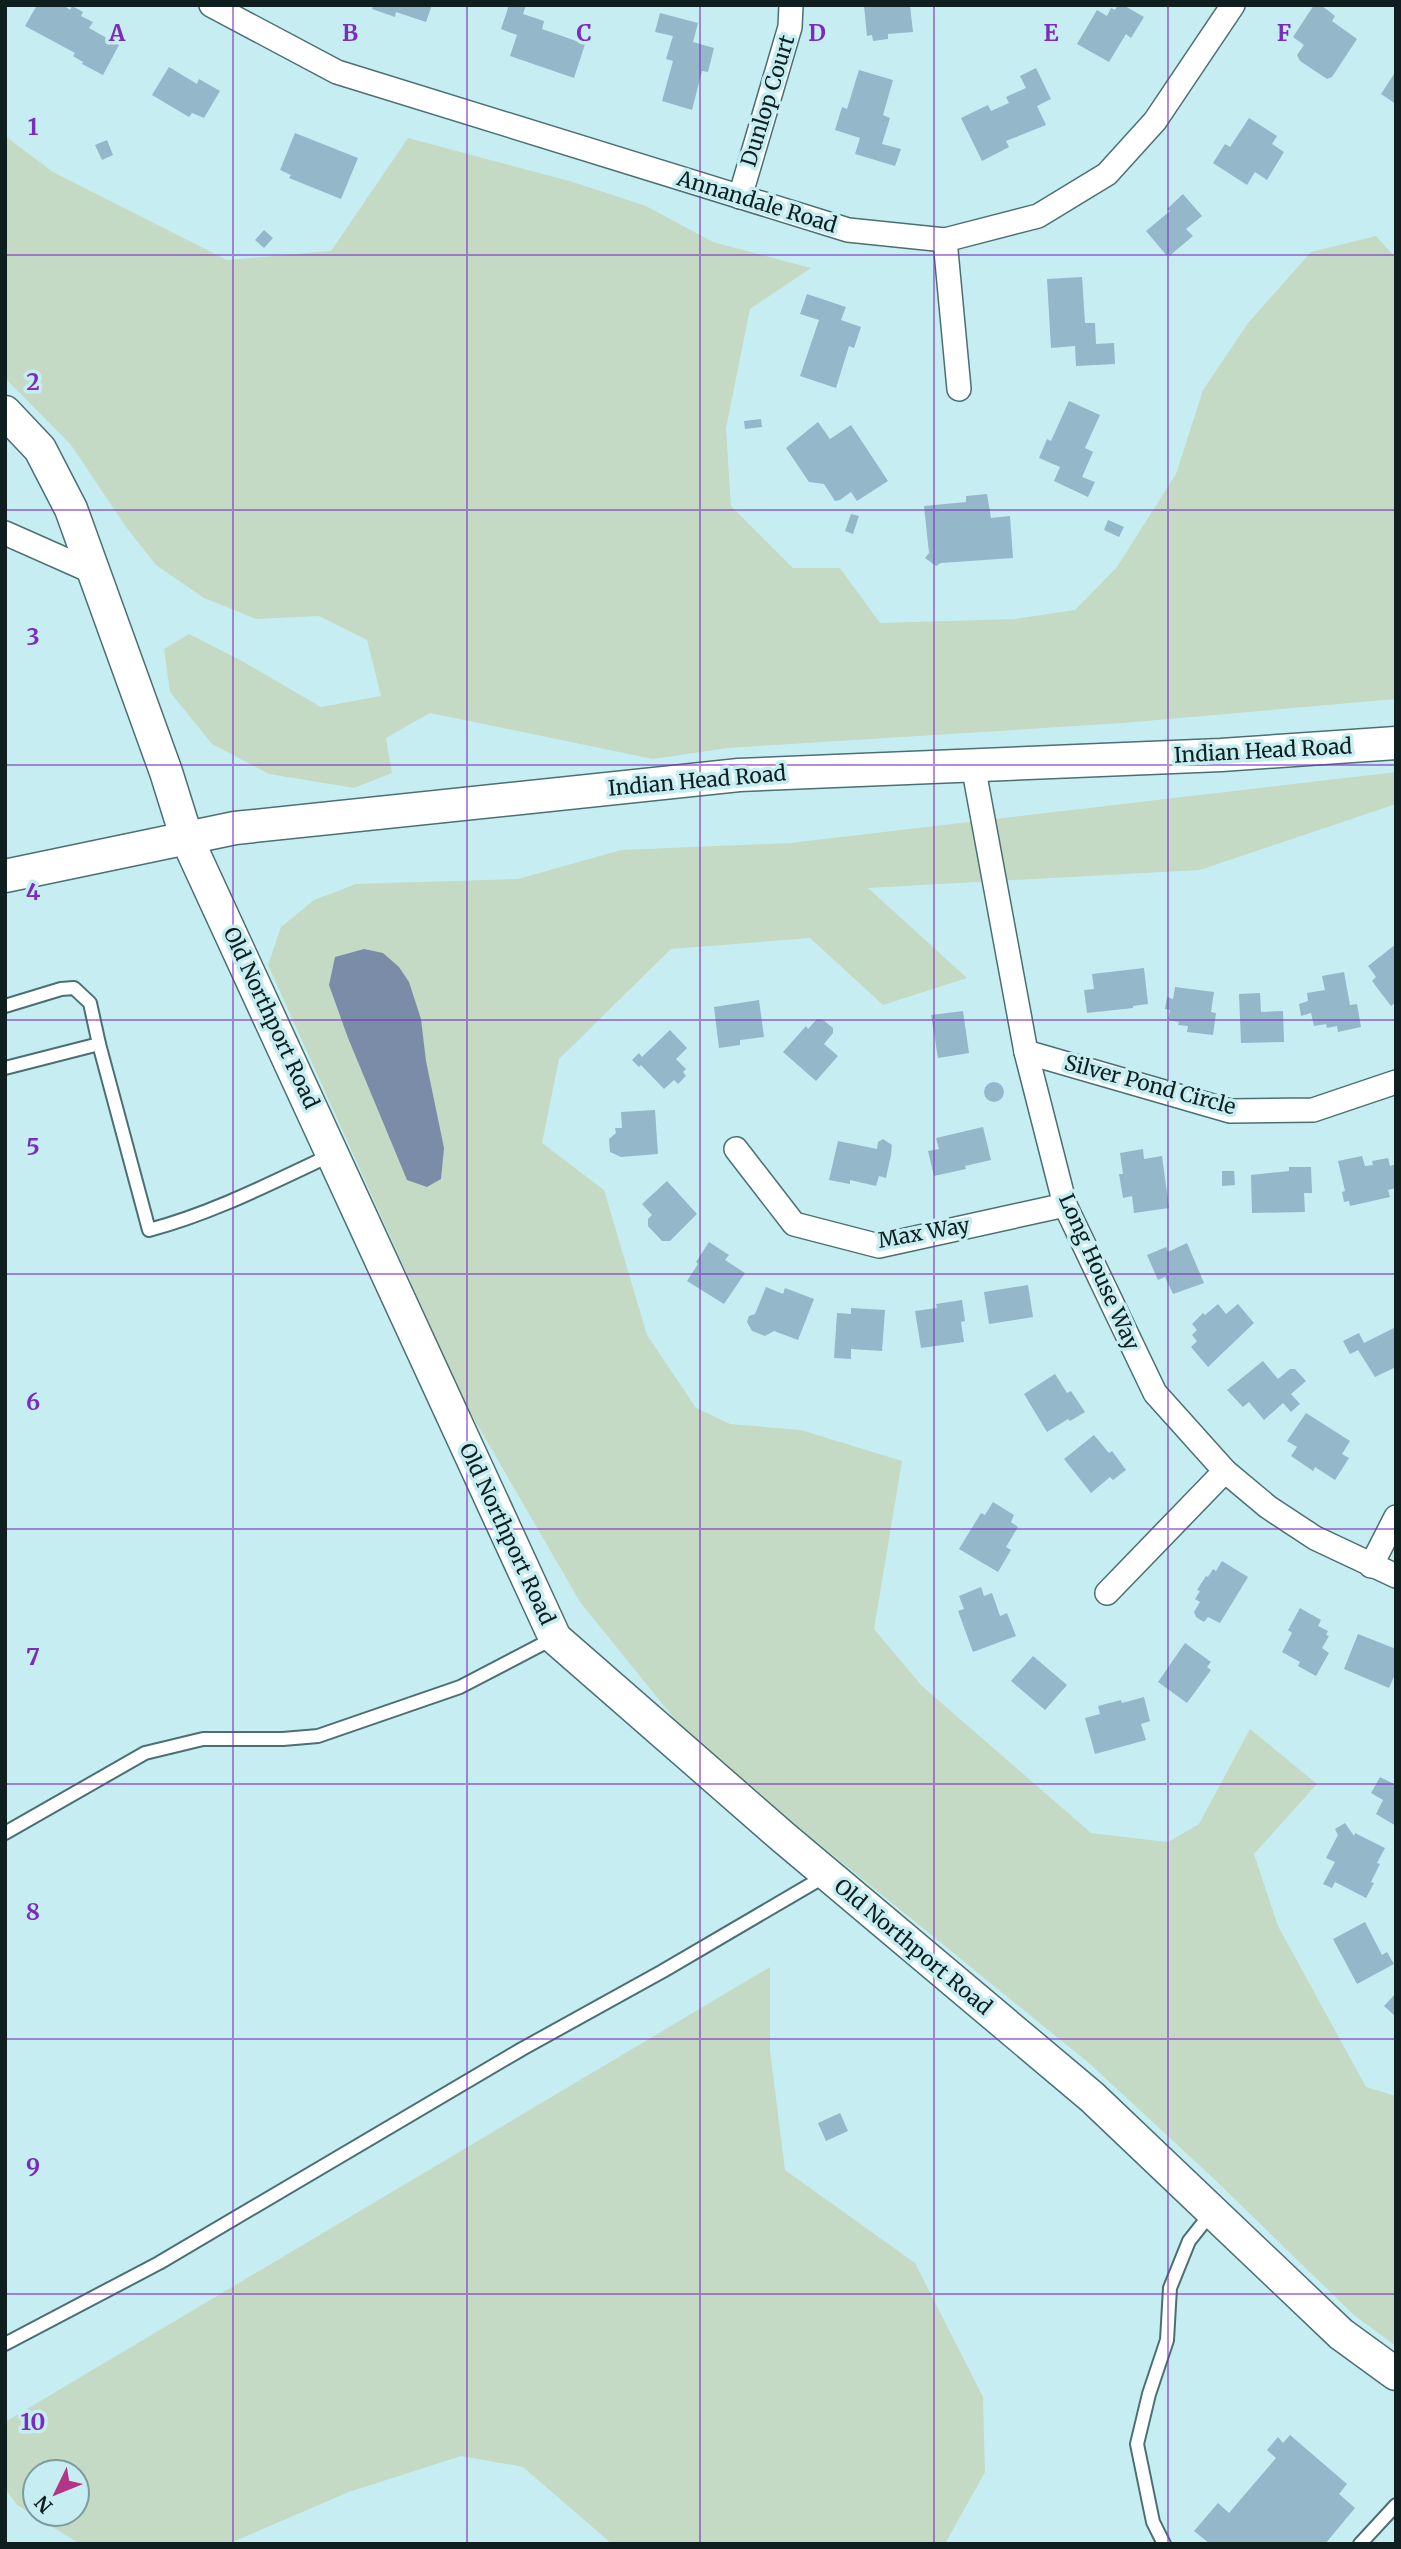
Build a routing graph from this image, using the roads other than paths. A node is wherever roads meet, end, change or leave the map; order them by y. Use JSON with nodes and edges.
{"nodes":[{"id":1,"x":211,"y":5,"type":"edge"},
{"id":2,"x":791,"y":5,"type":"edge"},
{"id":3,"x":1233,"y":5,"type":"edge"},
{"id":4,"x":740,"y":197,"type":"junction"},
{"id":5,"x":944,"y":240,"type":"junction"},
{"id":6,"x":959,"y":390,"type":"dead end"},
{"id":7,"x":5,"y":412,"type":"edge"},
{"id":8,"x":5,"y":533,"type":"edge"},
{"id":9,"x":93,"y":572,"type":"junction"},
{"id":10,"x":1396,"y":743,"type":"edge"},
{"id":11,"x":973,"y":765,"type":"junction"},
{"id":12,"x":187,"y":839,"type":"junction"},
{"id":13,"x":5,"y":876,"type":"edge"},
{"id":14,"x":5,"y":1006,"type":"edge"},
{"id":15,"x":99,"y":1044,"type":"junction"},
{"id":16,"x":1026,"y":1052,"type":"junction"},
{"id":17,"x":5,"y":1068,"type":"edge"},
{"id":18,"x":1396,"y":1082,"type":"edge"},
{"id":19,"x":736,"y":1149,"type":"dead end"},
{"id":20,"x":334,"y":1154,"type":"junction"},
{"id":21,"x":1065,"y":1205,"type":"junction"},
{"id":22,"x":1225,"y":1471,"type":"junction"},
{"id":23,"x":1396,"y":1517,"type":"edge"},
{"id":24,"x":1371,"y":1566,"type":"junction"},
{"id":25,"x":1396,"y":1576,"type":"edge"},
{"id":26,"x":1107,"y":1592,"type":"dead end"},
{"id":27,"x":555,"y":1638,"type":"junction"},
{"id":28,"x":5,"y":1833,"type":"edge"},
{"id":29,"x":827,"y":1875,"type":"junction"},
{"id":30,"x":1213,"y":2212,"type":"junction"},
{"id":31,"x":5,"y":2344,"type":"edge"},
{"id":32,"x":1396,"y":2374,"type":"edge"},
{"id":33,"x":1396,"y":2505,"type":"edge"},
{"id":34,"x":1164,"y":2544,"type":"edge"},
{"id":35,"x":1360,"y":2544,"type":"edge"}],
"edges":[{"from":1,"to":4,"type":"street","name":"Annandale Road"},
{"from":2,"to":4,"type":"street","name":"Dunlop Court"},
{"from":3,"to":5,"type":"street","name":"Annandale Road"},
{"from":4,"to":5,"type":"street","name":"Annandale Road"},
{"from":5,"to":6,"type":"street"},
{"from":7,"to":9,"type":"main road","name":"Old Northport Road"},
{"from":8,"to":9,"type":"street"},
{"from":9,"to":12,"type":"main road","name":"Old Northport Road"},
{"from":10,"to":11,"type":"main road","name":"Indian Head Road"},
{"from":11,"to":12,"type":"main road","name":"Indian Head Road"},
{"from":11,"to":16,"type":"street","name":"Long House Way"},
{"from":12,"to":13,"type":"main road","name":"Indian Head Road"},
{"from":12,"to":20,"type":"main road","name":"Old Northport Road"},
{"from":14,"to":15,"type":"lane"},
{"from":15,"to":17,"type":"lane"},
{"from":15,"to":20,"type":"lane"},
{"from":16,"to":18,"type":"street","name":"Silver Pond Circle"},
{"from":16,"to":21,"type":"street","name":"Long House Way"},
{"from":19,"to":21,"type":"street","name":"Max Way"},
{"from":20,"to":27,"type":"main road","name":"Old Northport Road"},
{"from":21,"to":22,"type":"street","name":"Long House Way"},
{"from":22,"to":24,"type":"street","name":"Long House Way"},
{"from":22,"to":26,"type":"street"},
{"from":23,"to":24,"type":"street"},
{"from":24,"to":25,"type":"street","name":"Long House Way"},
{"from":27,"to":28,"type":"lane"},
{"from":27,"to":29,"type":"main road","name":"Old Northport Road"},
{"from":29,"to":30,"type":"main road","name":"Old Northport Road"},
{"from":29,"to":31,"type":"lane"},
{"from":30,"to":32,"type":"main road","name":"Old Northport Road"},
{"from":30,"to":34,"type":"lane"},
{"from":33,"to":35,"type":"lane"}]}
